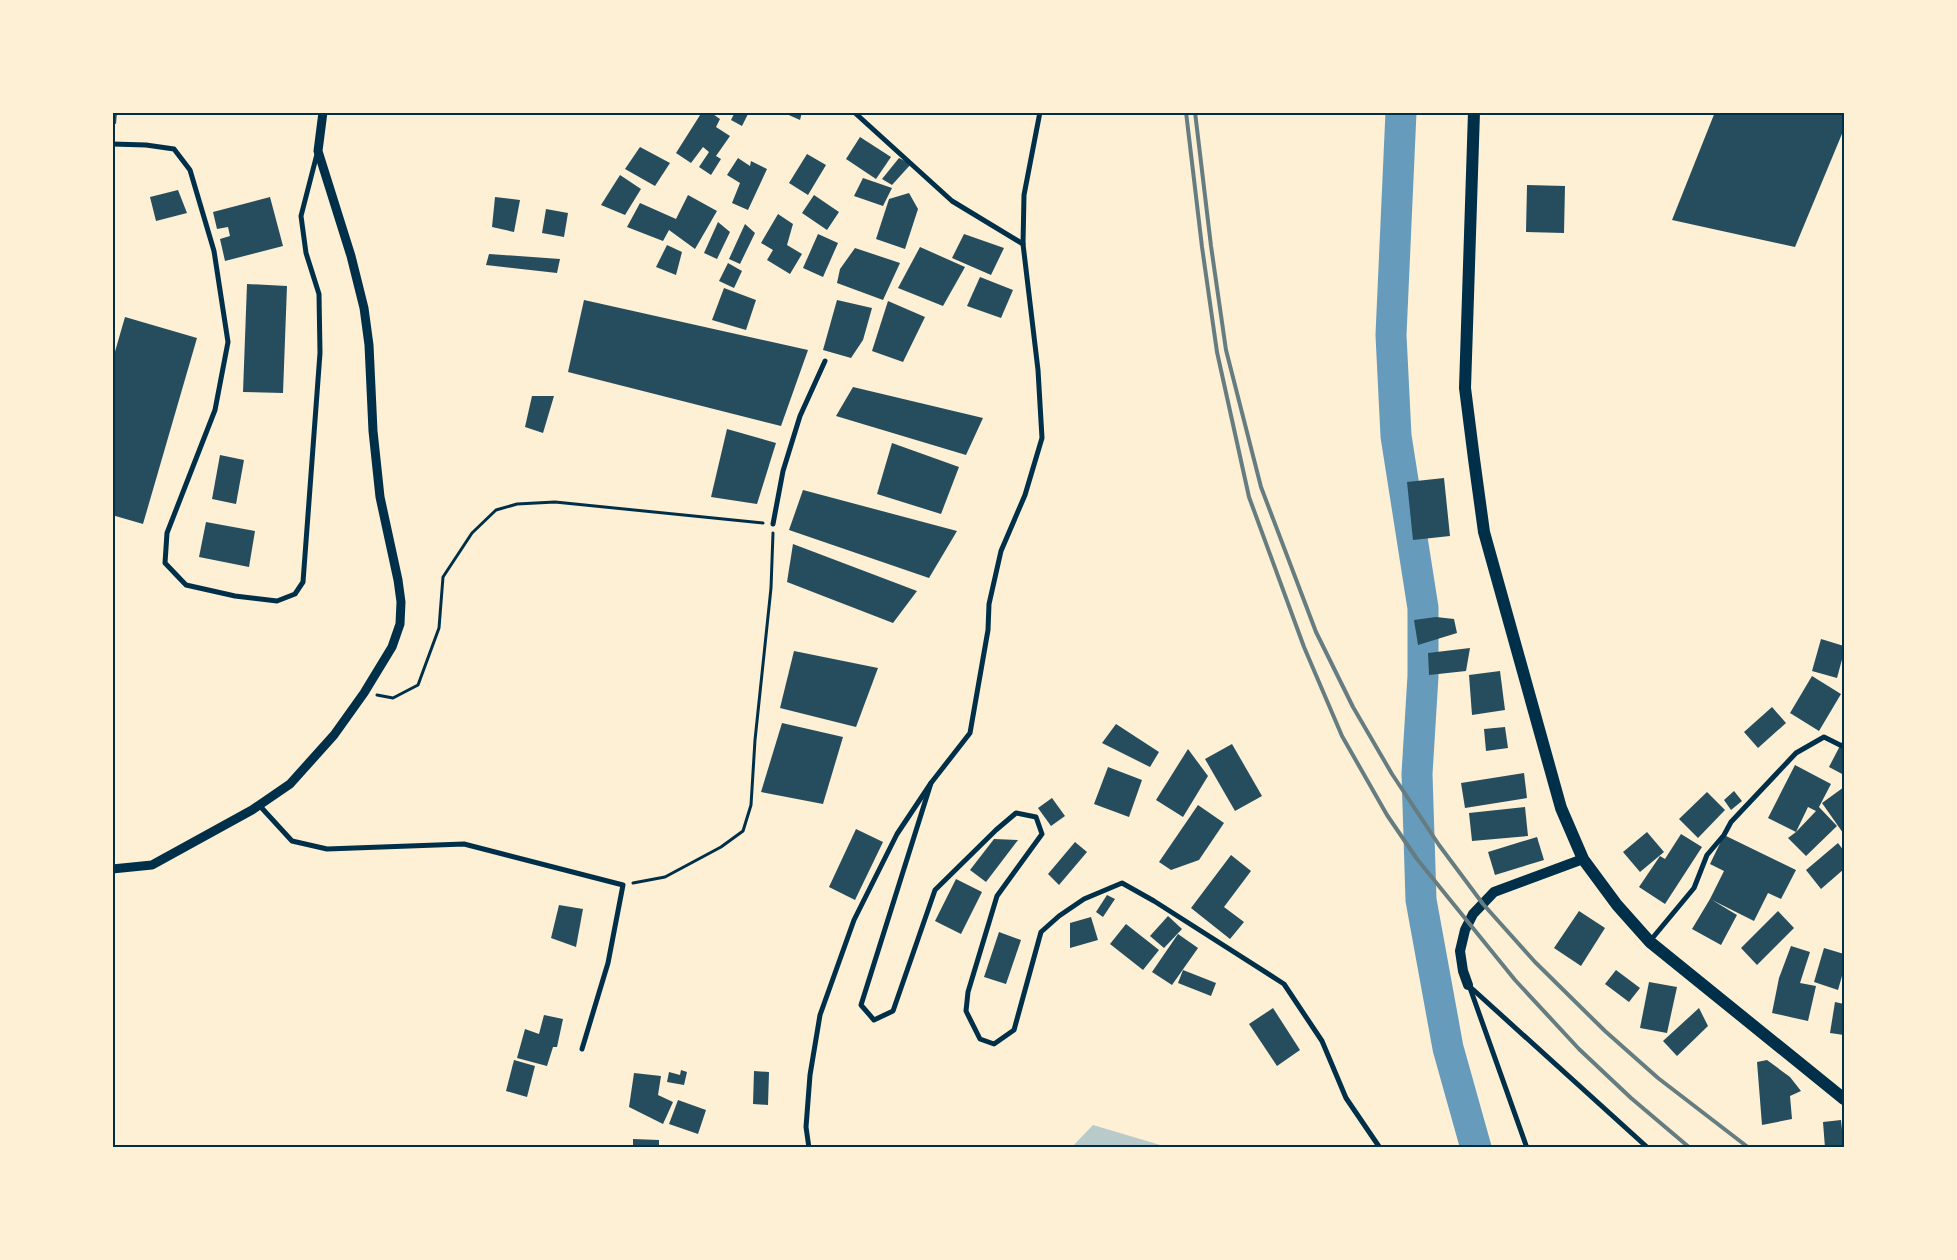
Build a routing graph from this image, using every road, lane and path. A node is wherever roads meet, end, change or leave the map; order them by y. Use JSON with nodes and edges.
{"nodes":[{"id":1,"x":323,"y":112,"type":"edge"},
{"id":2,"x":854,"y":112,"type":"edge"},
{"id":3,"x":1040,"y":112,"type":"edge"},
{"id":4,"x":1474,"y":112,"type":"edge"},
{"id":5,"x":112,"y":144,"type":"edge"},
{"id":6,"x":318,"y":151,"type":"junction"},
{"id":7,"x":1023,"y":244,"type":"junction"},
{"id":8,"x":825,"y":361,"type":"dead end"},
{"id":9,"x":773,"y":524,"type":"junction"},
{"id":10,"x":364,"y":693,"type":"junction"},
{"id":11,"x":1844,"y":747,"type":"edge"},
{"id":12,"x":931,"y":783,"type":"junction"},
{"id":13,"x":259,"y":805,"type":"junction"},
{"id":14,"x":1583,"y":859,"type":"junction"},
{"id":15,"x":112,"y":869,"type":"edge"},
{"id":16,"x":623,"y":885,"type":"junction"},
{"id":17,"x":1650,"y":942,"type":"junction"},
{"id":18,"x":1468,"y":985,"type":"junction"},
{"id":19,"x":582,"y":1049,"type":"dead end"},
{"id":20,"x":1844,"y":1099,"type":"edge"},
{"id":21,"x":808,"y":1148,"type":"edge"},
{"id":22,"x":1380,"y":1148,"type":"edge"},
{"id":23,"x":1527,"y":1148,"type":"edge"},
{"id":24,"x":1648,"y":1148,"type":"edge"}],
"edges":[{"from":1,"to":6,"type":"street"},
{"from":2,"to":7,"type":"street"},
{"from":3,"to":7,"type":"street"},
{"from":4,"to":14,"type":"main road"},
{"from":5,"to":6,"type":"street"},
{"from":6,"to":10,"type":"street"},
{"from":7,"to":12,"type":"street"},
{"from":8,"to":9,"type":"street"},
{"from":9,"to":10,"type":"path"},
{"from":9,"to":16,"type":"path"},
{"from":10,"to":13,"type":"street"},
{"from":11,"to":17,"type":"street"},
{"from":12,"to":21,"type":"street"},
{"from":12,"to":22,"type":"street"},
{"from":13,"to":15,"type":"street"},
{"from":13,"to":16,"type":"street"},
{"from":14,"to":17,"type":"main road"},
{"from":14,"to":18,"type":"main road"},
{"from":16,"to":19,"type":"street"},
{"from":17,"to":20,"type":"main road"},
{"from":18,"to":23,"type":"street"},
{"from":18,"to":24,"type":"street"}]}
